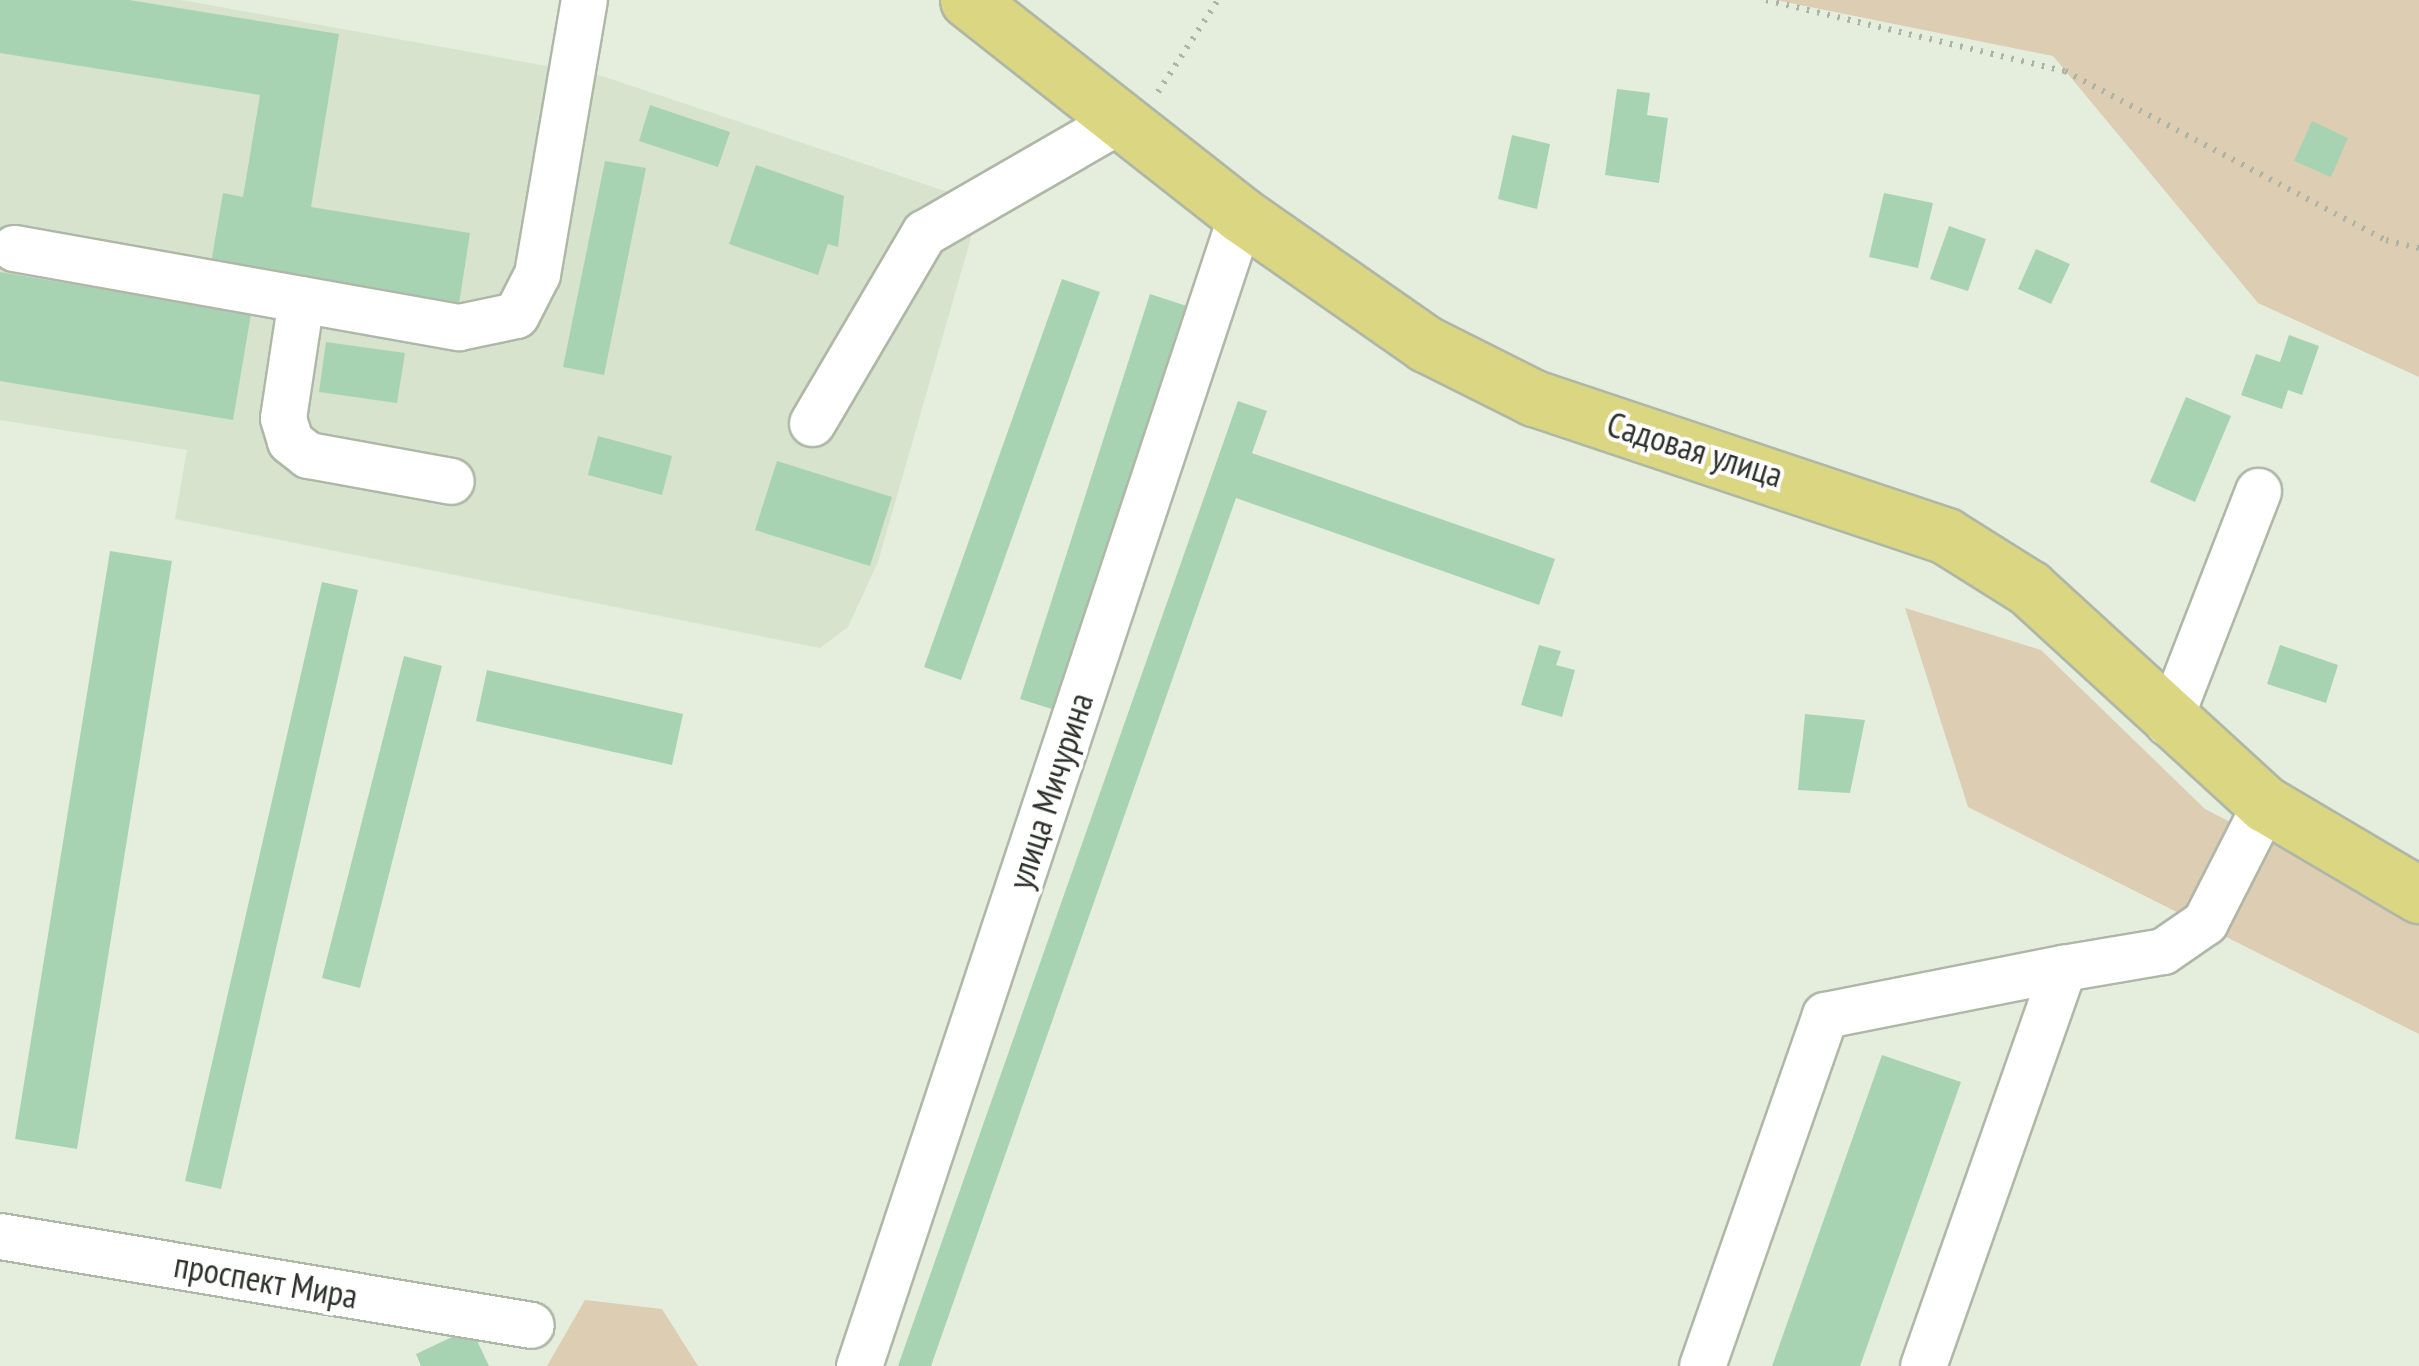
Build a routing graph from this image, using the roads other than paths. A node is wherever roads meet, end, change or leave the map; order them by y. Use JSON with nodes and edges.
{"nodes":[{"id":1,"x":584,"y":0,"type":"edge"},
{"id":2,"x":968,"y":0,"type":"edge"},
{"id":3,"x":1126,"y":125,"type":"junction"},
{"id":4,"x":1241,"y":216,"type":"junction"},
{"id":5,"x":14,"y":248,"type":"dead end"},
{"id":6,"x":301,"y":299,"type":"junction"},
{"id":7,"x":812,"y":423,"type":"dead end"},
{"id":8,"x":451,"y":481,"type":"dead end"},
{"id":9,"x":2258,"y":491,"type":"dead end"},
{"id":10,"x":2168,"y":723,"type":"junction"},
{"id":11,"x":2265,"y":804,"type":"junction"},
{"id":12,"x":2419,"y":895,"type":"edge"},
{"id":13,"x":2063,"y":968,"type":"junction"},
{"id":14,"x":0,"y":1236,"type":"edge"},
{"id":15,"x":531,"y":1325,"type":"dead end"},
{"id":16,"x":859,"y":1366,"type":"edge"},
{"id":17,"x":1702,"y":1366,"type":"edge"},
{"id":18,"x":1923,"y":1366,"type":"edge"}],
"edges":[{"from":1,"to":6,"type":"street"},
{"from":2,"to":3,"type":"main road","name":"Садовая улица"},
{"from":3,"to":4,"type":"main road","name":"Садовая улица"},
{"from":3,"to":7,"type":"street"},
{"from":4,"to":10,"type":"main road","name":"Садовая улица"},
{"from":4,"to":16,"type":"street","name":"улица Мичурина"},
{"from":5,"to":6,"type":"street"},
{"from":6,"to":8,"type":"street"},
{"from":9,"to":10,"type":"street"},
{"from":10,"to":11,"type":"main road","name":"Садовая улица"},
{"from":11,"to":12,"type":"main road","name":"Садовая улица"},
{"from":11,"to":13,"type":"street"},
{"from":13,"to":17,"type":"street"},
{"from":13,"to":18,"type":"street"},
{"from":14,"to":15,"type":"street","name":"проспект Мира"}]}
